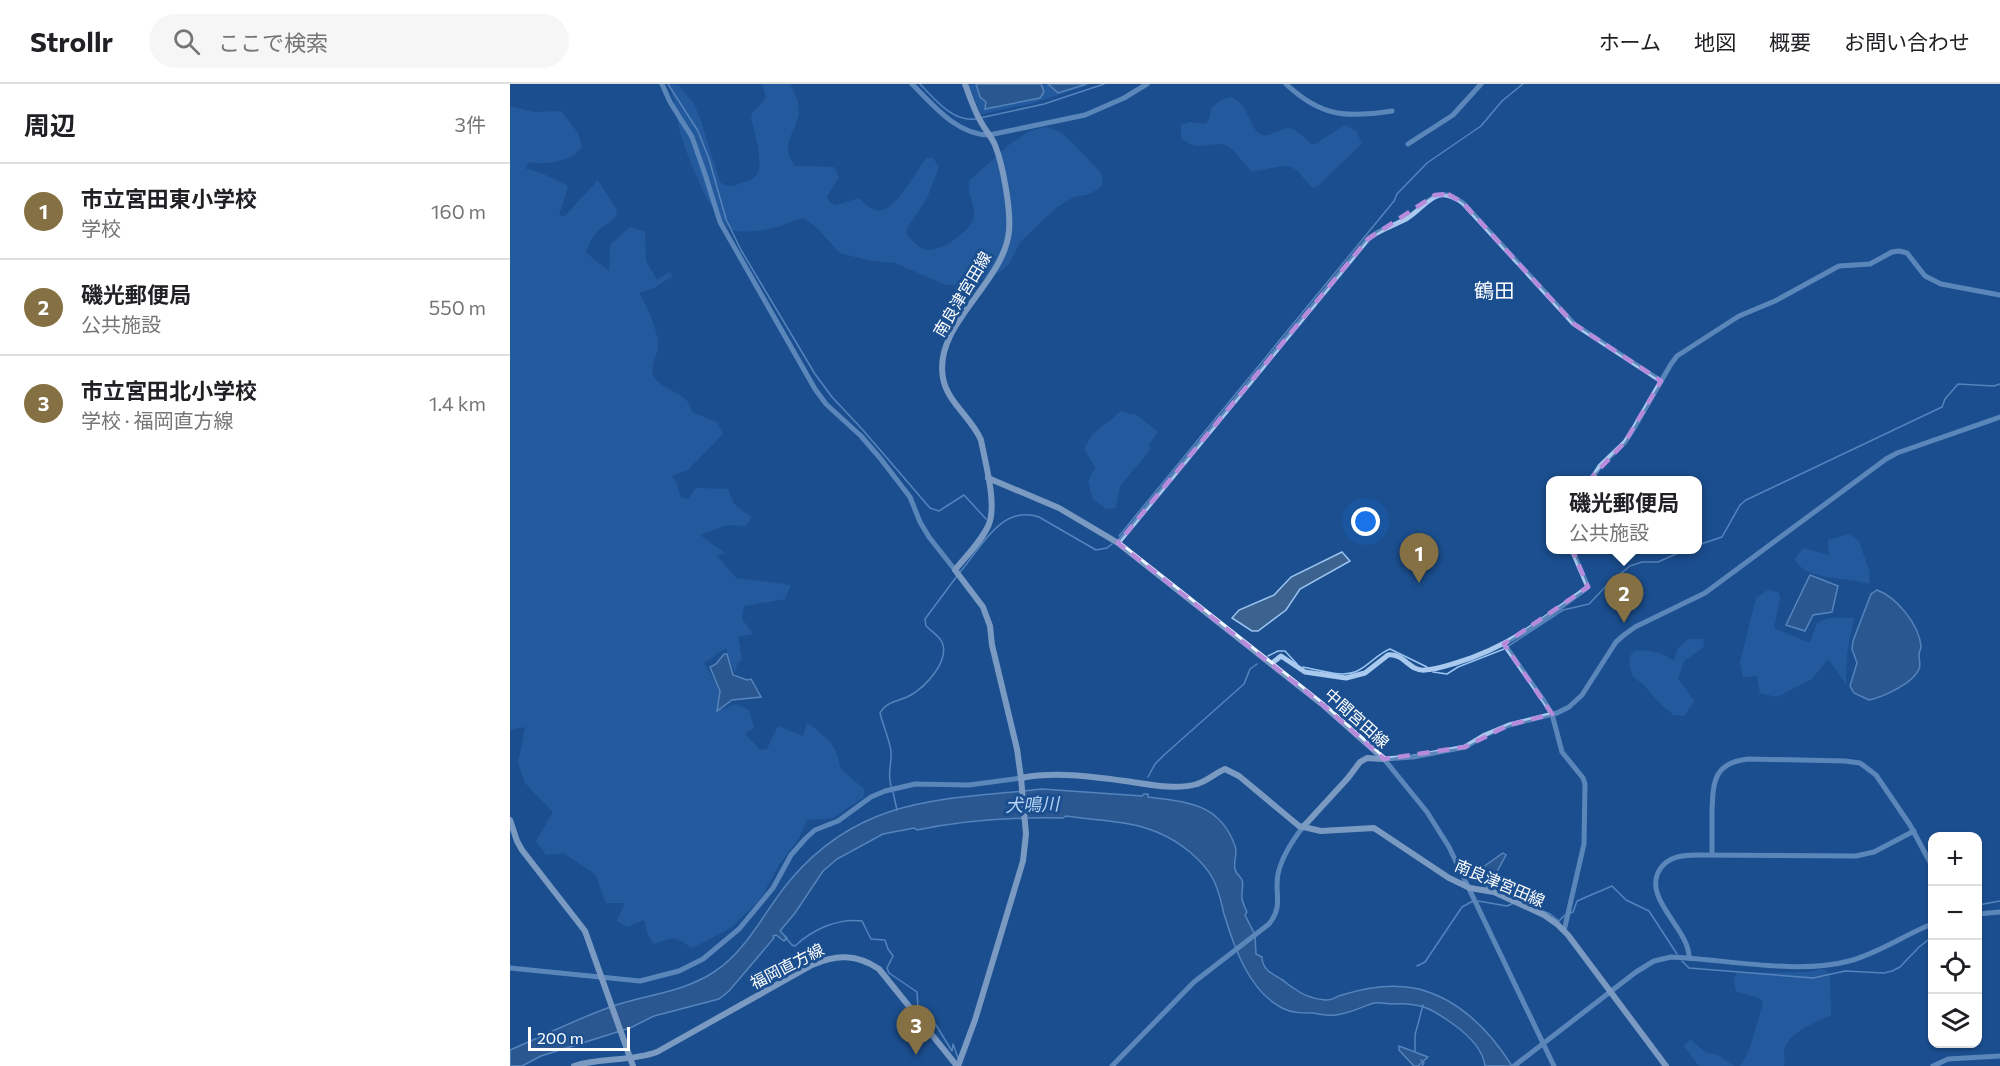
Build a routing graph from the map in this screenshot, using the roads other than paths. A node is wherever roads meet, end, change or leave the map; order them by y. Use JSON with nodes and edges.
{"nodes":[{"id":1,"x":662,"y":84,"type":"edge"},
{"id":2,"x":912,"y":84,"type":"edge"},
{"id":3,"x":965,"y":84,"type":"edge"},
{"id":4,"x":1147,"y":84,"type":"edge"},
{"id":5,"x":1286,"y":84,"type":"edge"},
{"id":6,"x":1481,"y":84,"type":"edge"},
{"id":7,"x":1392,"y":111,"type":"dead end"},
{"id":8,"x":989,"y":135,"type":"junction"},
{"id":9,"x":1408,"y":144,"type":"dead end"},
{"id":10,"x":2000,"y":295,"type":"edge"},
{"id":11,"x":1661,"y":381,"type":"junction"},
{"id":12,"x":2000,"y":417,"type":"edge"},
{"id":13,"x":1594,"y":476,"type":"edge"},
{"id":14,"x":988,"y":478,"type":"junction"},
{"id":15,"x":1118,"y":543,"type":"junction"},
{"id":16,"x":1574,"y":554,"type":"edge"},
{"id":17,"x":955,"y":570,"type":"junction"},
{"id":18,"x":1505,"y":646,"type":"junction"},
{"id":19,"x":1271,"y":664,"type":"junction"},
{"id":20,"x":1552,"y":714,"type":"junction"},
{"id":21,"x":1384,"y":759,"type":"junction"},
{"id":22,"x":1021,"y":780,"type":"junction"},
{"id":23,"x":510,"y":820,"type":"edge"},
{"id":24,"x":1303,"y":827,"type":"junction"},
{"id":25,"x":1914,"y":831,"type":"junction"},
{"id":26,"x":1712,"y":855,"type":"junction"},
{"id":27,"x":1928,"y":858,"type":"edge"},
{"id":28,"x":1470,"y":888,"type":"junction"},
{"id":29,"x":2000,"y":912,"type":"edge"},
{"id":30,"x":1982,"y":914,"type":"edge"},
{"id":31,"x":1928,"y":926,"type":"edge"},
{"id":32,"x":1564,"y":931,"type":"junction"},
{"id":33,"x":1689,"y":958,"type":"junction"},
{"id":34,"x":510,"y":968,"type":"edge"},
{"id":35,"x":603,"y":979,"type":"junction"},
{"id":36,"x":1611,"y":992,"type":"junction"},
{"id":37,"x":1544,"y":1044,"type":"junction"},
{"id":38,"x":2000,"y":1056,"type":"edge"},
{"id":39,"x":632,"y":1062,"type":"edge"},
{"id":40,"x":574,"y":1066,"type":"edge"},
{"id":41,"x":958,"y":1066,"type":"edge"},
{"id":42,"x":1112,"y":1066,"type":"edge"},
{"id":43,"x":1514,"y":1066,"type":"edge"},
{"id":44,"x":1554,"y":1066,"type":"edge"},
{"id":45,"x":1666,"y":1066,"type":"edge"},
{"id":46,"x":1933,"y":1066,"type":"edge"}],
"edges":[{"from":1,"to":17,"type":"street"},
{"from":2,"to":8,"type":"street"},
{"from":3,"to":8,"type":"main road","name":"南良津宮田線"},
{"from":4,"to":8,"type":"street"},
{"from":5,"to":7,"type":"street"},
{"from":6,"to":9,"type":"street"},
{"from":8,"to":14,"type":"main road","name":"南良津宮田線"},
{"from":10,"to":11,"type":"street"},
{"from":11,"to":13,"type":"street"},
{"from":11,"to":15,"type":"street"},
{"from":12,"to":20,"type":"street"},
{"from":14,"to":15,"type":"main road","name":"中間宮田線"},
{"from":14,"to":17,"type":"main road","name":"南良津宮田線"},
{"from":15,"to":19,"type":"main road","name":"中間宮田線"},
{"from":16,"to":18,"type":"street"},
{"from":17,"to":22,"type":"main road"},
{"from":18,"to":19,"type":"street"},
{"from":18,"to":20,"type":"street"},
{"from":19,"to":21,"type":"main road","name":"中間宮田線"},
{"from":20,"to":21,"type":"street"},
{"from":20,"to":32,"type":"street"},
{"from":21,"to":24,"type":"main road","name":"中間宮田線"},
{"from":21,"to":28,"type":"street"},
{"from":22,"to":24,"type":"main road"},
{"from":22,"to":35,"type":"street"},
{"from":22,"to":41,"type":"main road"},
{"from":23,"to":35,"type":"main road"},
{"from":24,"to":28,"type":"main road","name":"南良津宮田線"},
{"from":24,"to":42,"type":"street"},
{"from":25,"to":26,"type":"street"},
{"from":25,"to":26,"type":"street"},
{"from":25,"to":27,"type":"street"},
{"from":26,"to":33,"type":"street"},
{"from":28,"to":32,"type":"main road","name":"南良津宮田線"},
{"from":28,"to":37,"type":"street"},
{"from":29,"to":30,"type":"street"},
{"from":31,"to":33,"type":"street"},
{"from":32,"to":36,"type":"main road","name":"南良津宮田線"},
{"from":33,"to":36,"type":"street"},
{"from":34,"to":35,"type":"street"},
{"from":35,"to":39,"type":"main road"},
{"from":36,"to":37,"type":"street"},
{"from":36,"to":45,"type":"main road","name":"南良津宮田線"},
{"from":37,"to":43,"type":"street"},
{"from":37,"to":44,"type":"street"},
{"from":38,"to":46,"type":"street"},
{"from":39,"to":40,"type":"main road"},
{"from":39,"to":41,"type":"main road","name":"福岡直方線"}]}
